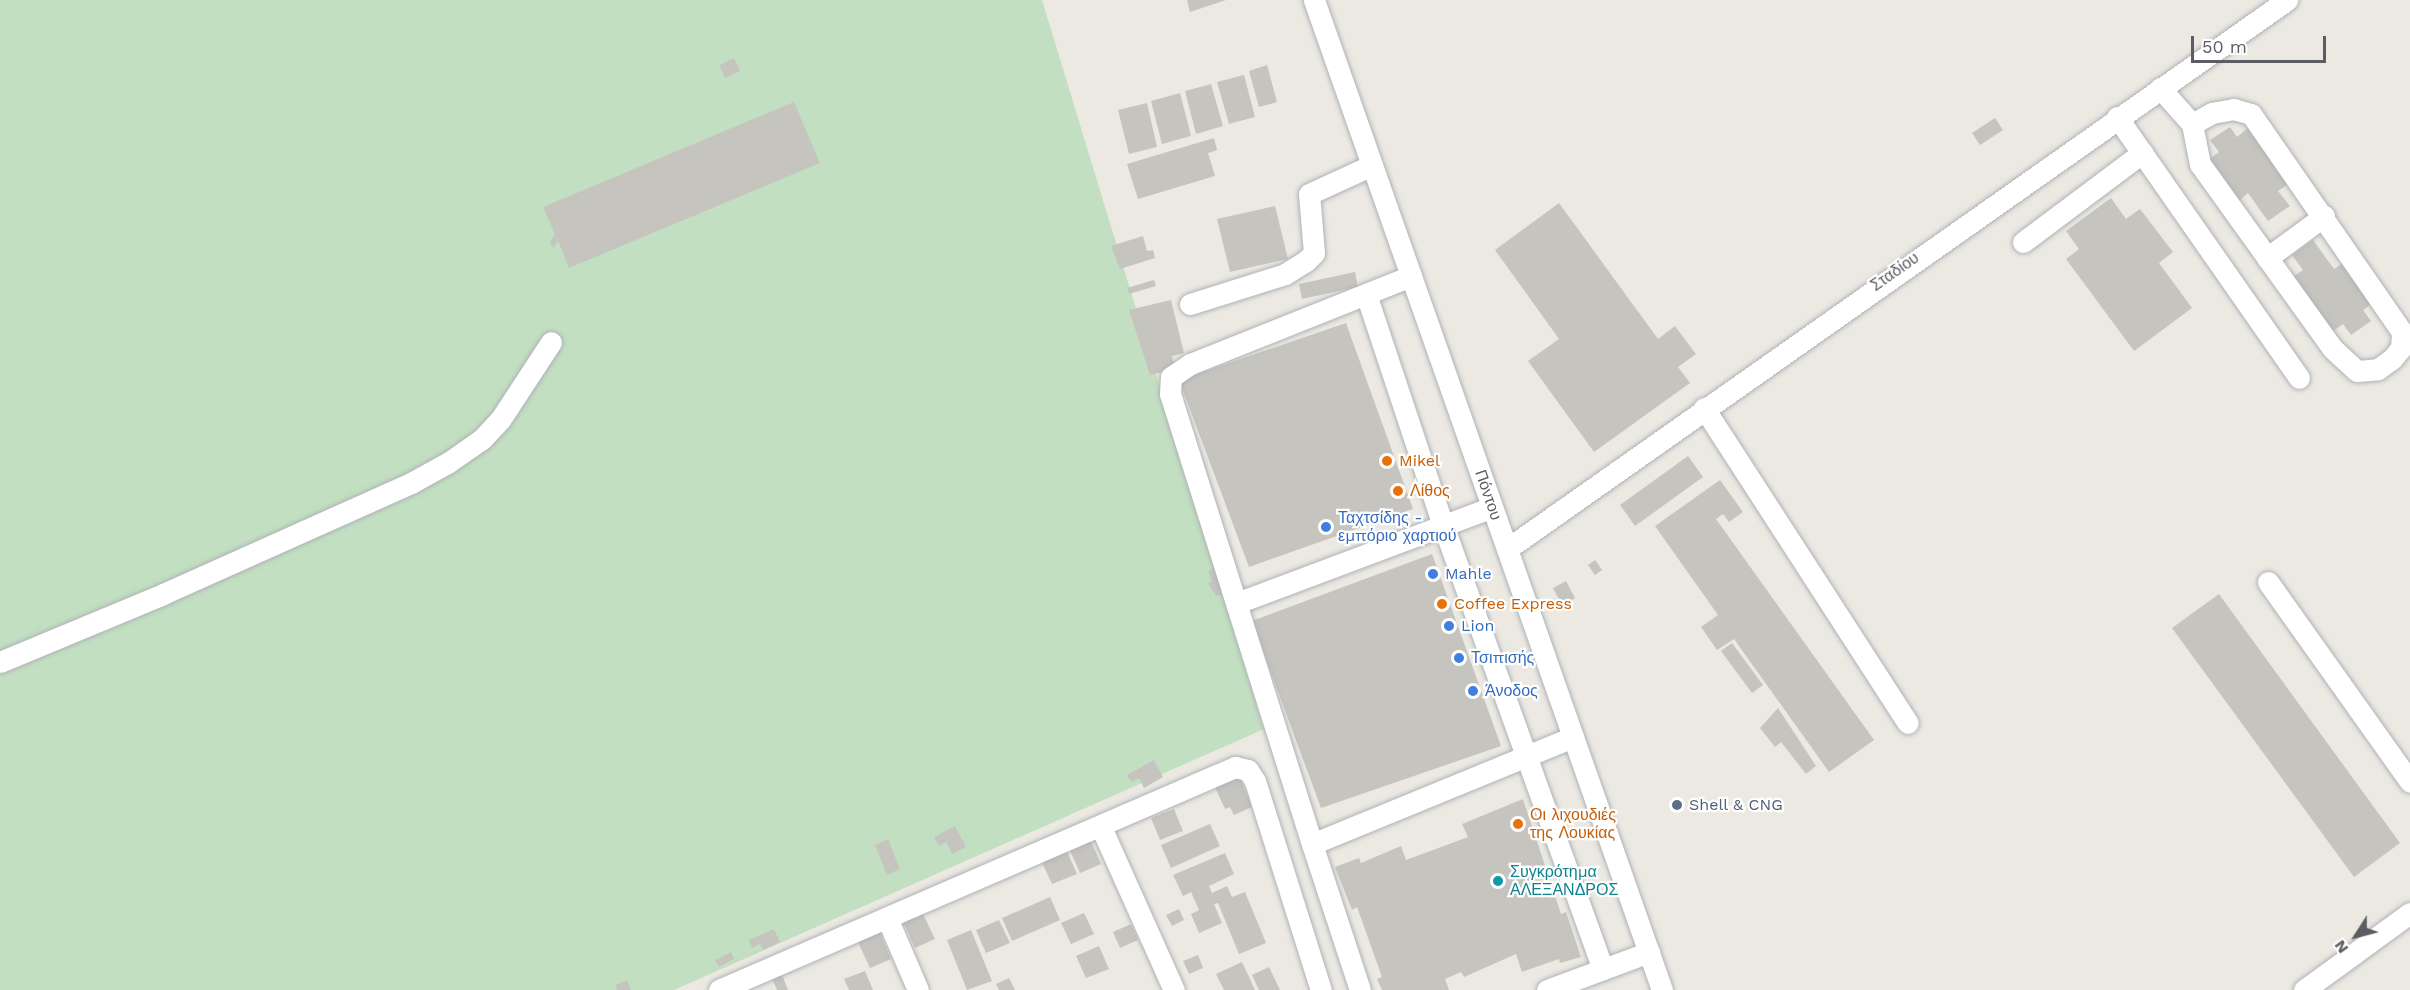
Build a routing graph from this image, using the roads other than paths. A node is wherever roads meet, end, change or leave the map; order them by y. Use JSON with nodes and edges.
{"nodes":[{"id":1,"x":1314,"y":0,"type":"edge"},
{"id":2,"x":2287,"y":0,"type":"edge"},
{"id":3,"x":2160,"y":88,"type":"junction"},
{"id":4,"x":2117,"y":117,"type":"junction"},
{"id":5,"x":2192,"y":124,"type":"junction"},
{"id":6,"x":2142,"y":153,"type":"junction"},
{"id":7,"x":1372,"y":165,"type":"junction"},
{"id":8,"x":2324,"y":216,"type":"junction"},
{"id":9,"x":2023,"y":242,"type":"dead end"},
{"id":10,"x":2267,"y":258,"type":"junction"},
{"id":11,"x":1411,"y":276,"type":"junction"},
{"id":12,"x":1366,"y":294,"type":"junction"},
{"id":13,"x":1190,"y":304,"type":"dead end"},
{"id":14,"x":551,"y":342,"type":"dead end"},
{"id":15,"x":2300,"y":378,"type":"dead end"},
{"id":16,"x":1704,"y":408,"type":"junction"},
{"id":17,"x":1492,"y":507,"type":"junction"},
{"id":18,"x":1443,"y":525,"type":"junction"},
{"id":19,"x":1507,"y":549,"type":"junction"},
{"id":20,"x":2268,"y":582,"type":"dead end"},
{"id":21,"x":1237,"y":603,"type":"junction"},
{"id":22,"x":0,"y":662,"type":"edge"},
{"id":23,"x":1908,"y":723,"type":"dead end"},
{"id":24,"x":1573,"y":737,"type":"junction"},
{"id":25,"x":1527,"y":756,"type":"junction"},
{"id":26,"x":2410,"y":782,"type":"edge"},
{"id":27,"x":1101,"y":827,"type":"junction"},
{"id":28,"x":1312,"y":844,"type":"junction"},
{"id":29,"x":2410,"y":913,"type":"edge"},
{"id":30,"x":887,"y":918,"type":"junction"},
{"id":31,"x":1649,"y":952,"type":"junction"},
{"id":32,"x":1603,"y":969,"type":"junction"},
{"id":33,"x":719,"y":990,"type":"edge"},
{"id":34,"x":918,"y":990,"type":"edge"},
{"id":35,"x":1174,"y":990,"type":"edge"},
{"id":36,"x":1322,"y":990,"type":"edge"},
{"id":37,"x":1360,"y":990,"type":"edge"},
{"id":38,"x":1546,"y":990,"type":"edge"},
{"id":39,"x":1662,"y":990,"type":"edge"},
{"id":40,"x":2304,"y":990,"type":"edge"}],
"edges":[{"from":1,"to":7,"type":"street","name":"Πόντου"},
{"from":2,"to":3,"type":"street","name":"Σταδίου"},
{"from":3,"to":4,"type":"street","name":"Σταδίου"},
{"from":3,"to":5,"type":"street"},
{"from":4,"to":6,"type":"street"},
{"from":4,"to":16,"type":"street","name":"Σταδίου"},
{"from":5,"to":8,"type":"street"},
{"from":5,"to":10,"type":"street"},
{"from":6,"to":9,"type":"street"},
{"from":6,"to":15,"type":"street"},
{"from":7,"to":11,"type":"street","name":"Πόντου"},
{"from":7,"to":13,"type":"street"},
{"from":8,"to":10,"type":"street"},
{"from":8,"to":10,"type":"street"},
{"from":11,"to":12,"type":"street"},
{"from":11,"to":17,"type":"street","name":"Πόντου"},
{"from":12,"to":18,"type":"street"},
{"from":12,"to":21,"type":"street"},
{"from":14,"to":22,"type":"street"},
{"from":16,"to":19,"type":"street","name":"Σταδίου"},
{"from":16,"to":23,"type":"street"},
{"from":17,"to":18,"type":"street"},
{"from":17,"to":19,"type":"street","name":"Πόντου"},
{"from":18,"to":21,"type":"street"},
{"from":18,"to":25,"type":"street"},
{"from":19,"to":24,"type":"street","name":"Πόντου"},
{"from":20,"to":26,"type":"street"},
{"from":21,"to":28,"type":"street"},
{"from":24,"to":25,"type":"street"},
{"from":24,"to":31,"type":"street","name":"Πόντου"},
{"from":25,"to":28,"type":"street"},
{"from":25,"to":32,"type":"street"},
{"from":27,"to":30,"type":"street"},
{"from":27,"to":35,"type":"street"},
{"from":27,"to":36,"type":"street"},
{"from":28,"to":37,"type":"street"},
{"from":29,"to":40,"type":"street"},
{"from":30,"to":33,"type":"street"},
{"from":30,"to":34,"type":"street"},
{"from":31,"to":32,"type":"street"},
{"from":31,"to":39,"type":"street","name":"Πόντου"},
{"from":32,"to":38,"type":"street"}]}
